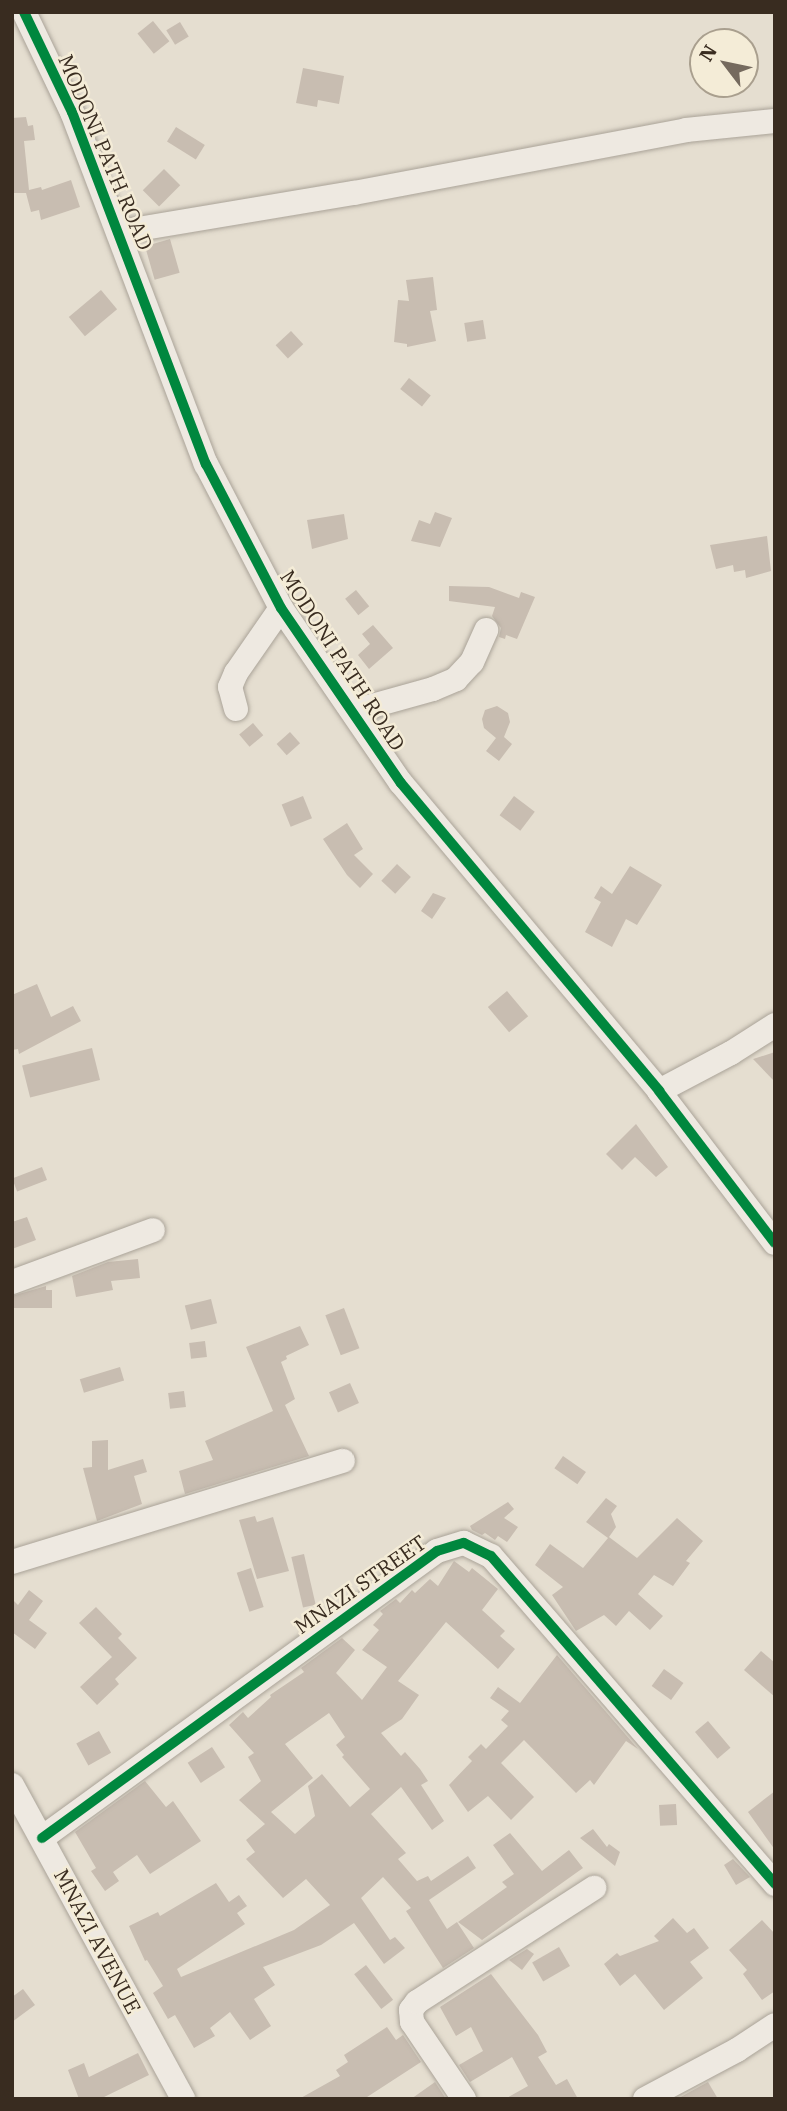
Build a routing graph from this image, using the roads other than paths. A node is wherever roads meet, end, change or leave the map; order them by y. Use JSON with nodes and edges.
{"nodes":[{"id":1,"x":24,"y":12,"type":"edge"},
{"id":2,"x":775,"y":121,"type":"edge"},
{"id":3,"x":120,"y":232,"type":"junction"},
{"id":4,"x":281,"y":608,"type":"junction"},
{"id":5,"x":486,"y":630,"type":"dead end"},
{"id":6,"x":236,"y":709,"type":"dead end"},
{"id":7,"x":354,"y":711,"type":"junction"},
{"id":8,"x":775,"y":1025,"type":"edge"},
{"id":9,"x":659,"y":1091,"type":"junction"},
{"id":10,"x":153,"y":1230,"type":"dead end"},
{"id":11,"x":775,"y":1243,"type":"edge"},
{"id":12,"x":12,"y":1282,"type":"edge"},
{"id":13,"x":344,"y":1461,"type":"dead end"},
{"id":14,"x":12,"y":1562,"type":"edge"},
{"id":15,"x":12,"y":1785,"type":"edge"},
{"id":16,"x":42,"y":1838,"type":"junction"},
{"id":17,"x":775,"y":1884,"type":"edge"},
{"id":18,"x":594,"y":1888,"type":"dead end"},
{"id":19,"x":775,"y":2025,"type":"edge"},
{"id":20,"x":183,"y":2099,"type":"edge"},
{"id":21,"x":464,"y":2099,"type":"edge"},
{"id":22,"x":645,"y":2099,"type":"edge"}],
"edges":[{"from":1,"to":3,"type":"street","name":"MODONI PATH ROAD"},
{"from":2,"to":3,"type":"street"},
{"from":3,"to":4,"type":"street","name":"MODONI PATH ROAD"},
{"from":4,"to":6,"type":"street"},
{"from":4,"to":7,"type":"street","name":"MODONI PATH ROAD"},
{"from":5,"to":7,"type":"street"},
{"from":7,"to":9,"type":"street","name":"MODONI PATH ROAD"},
{"from":8,"to":9,"type":"street"},
{"from":9,"to":11,"type":"street","name":"MODONI PATH ROAD"},
{"from":10,"to":12,"type":"street"},
{"from":13,"to":14,"type":"street"},
{"from":15,"to":16,"type":"street","name":"MNAZI AVENUE"},
{"from":16,"to":17,"type":"street","name":"MNAZI STREET"},
{"from":16,"to":20,"type":"street","name":"MNAZI AVENUE"},
{"from":18,"to":21,"type":"street"},
{"from":19,"to":22,"type":"street"}]}
